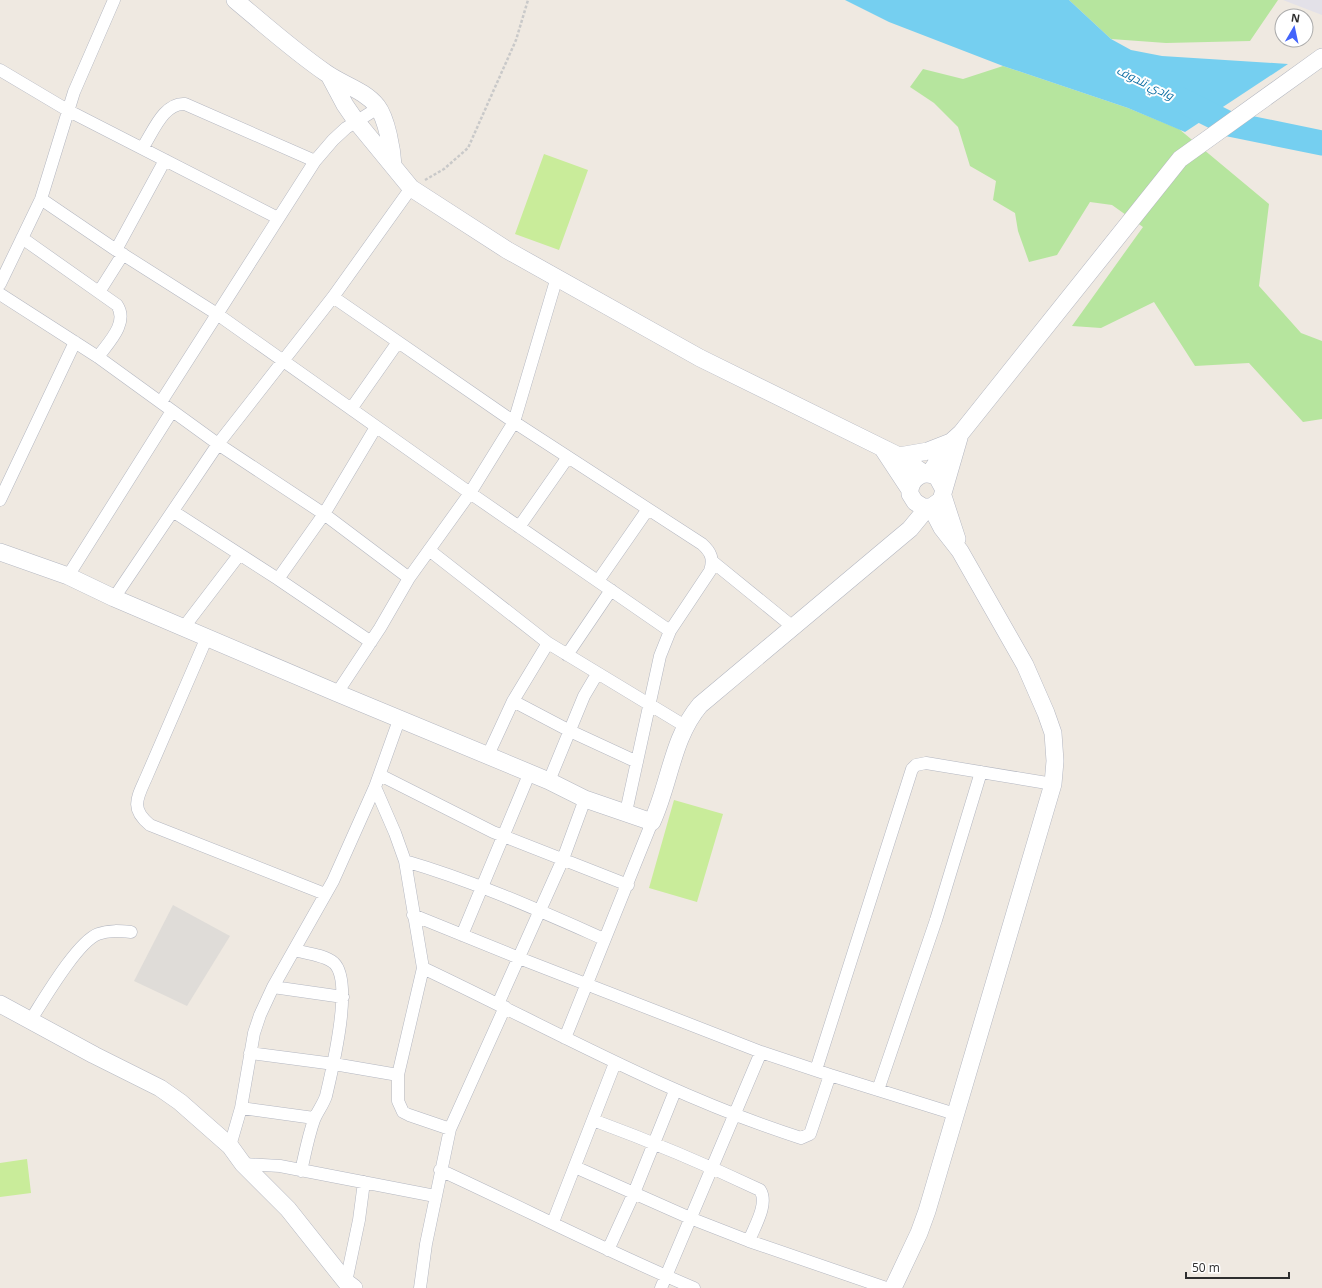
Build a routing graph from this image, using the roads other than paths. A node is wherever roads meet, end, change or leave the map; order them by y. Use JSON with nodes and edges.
{"nodes":[{"id":1,"x":114,"y":0,"type":"edge"},
{"id":2,"x":235,"y":0,"type":"edge"},
{"id":3,"x":1322,"y":56,"type":"edge"},
{"id":4,"x":0,"y":70,"type":"edge"},
{"id":5,"x":329,"y":75,"type":"junction"},
{"id":6,"x":378,"y":108,"type":"junction"},
{"id":7,"x":69,"y":111,"type":"junction"},
{"id":8,"x":356,"y":122,"type":"junction"},
{"id":9,"x":143,"y":147,"type":"junction"},
{"id":10,"x":165,"y":160,"type":"junction"},
{"id":11,"x":315,"y":161,"type":"junction"},
{"id":12,"x":393,"y":165,"type":"junction"},
{"id":13,"x":411,"y":188,"type":"junction"},
{"id":14,"x":41,"y":199,"type":"junction"},
{"id":15,"x":278,"y":218,"type":"junction"},
{"id":16,"x":22,"y":238,"type":"junction"},
{"id":17,"x":119,"y":252,"type":"junction"},
{"id":18,"x":557,"y":277,"type":"junction"},
{"id":19,"x":0,"y":284,"type":"edge"},
{"id":20,"x":99,"y":292,"type":"junction"},
{"id":21,"x":0,"y":294,"type":"edge"},
{"id":22,"x":333,"y":297,"type":"junction"},
{"id":23,"x":217,"y":314,"type":"junction"},
{"id":24,"x":75,"y":342,"type":"junction"},
{"id":25,"x":398,"y":342,"type":"junction"},
{"id":26,"x":98,"y":358,"type":"junction"},
{"id":27,"x":283,"y":360,"type":"junction"},
{"id":28,"x":160,"y":402,"type":"junction"},
{"id":29,"x":351,"y":409,"type":"junction"},
{"id":30,"x":172,"y":411,"type":"junction"},
{"id":31,"x":514,"y":422,"type":"junction"},
{"id":32,"x":376,"y":427,"type":"junction"},
{"id":33,"x":956,"y":437,"type":"junction"},
{"id":34,"x":218,"y":444,"type":"junction"},
{"id":35,"x":882,"y":447,"type":"junction"},
{"id":36,"x":899,"y":456,"type":"junction"},
{"id":37,"x":568,"y":457,"type":"junction"},
{"id":38,"x":927,"y":474,"type":"junction"},
{"id":39,"x":470,"y":493,"type":"junction"},
{"id":40,"x":911,"y":494,"type":"junction"},
{"id":41,"x":0,"y":500,"type":"edge"},
{"id":42,"x":936,"y":500,"type":"junction"},
{"id":43,"x":648,"y":509,"type":"junction"},
{"id":44,"x":174,"y":512,"type":"junction"},
{"id":45,"x":324,"y":514,"type":"junction"},
{"id":46,"x":519,"y":527,"type":"junction"},
{"id":47,"x":898,"y":539,"type":"junction"},
{"id":48,"x":429,"y":550,"type":"junction"},
{"id":49,"x":0,"y":552,"type":"edge"},
{"id":50,"x":239,"y":555,"type":"junction"},
{"id":51,"x":713,"y":562,"type":"junction"},
{"id":52,"x":68,"y":576,"type":"junction"},
{"id":53,"x":409,"y":578,"type":"junction"},
{"id":54,"x":278,"y":579,"type":"junction"},
{"id":55,"x":598,"y":582,"type":"junction"},
{"id":56,"x":611,"y":590,"type":"junction"},
{"id":57,"x":114,"y":598,"type":"junction"},
{"id":58,"x":184,"y":627,"type":"junction"},
{"id":59,"x":793,"y":627,"type":"junction"},
{"id":60,"x":670,"y":631,"type":"junction"},
{"id":61,"x":207,"y":637,"type":"junction"},
{"id":62,"x":371,"y":642,"type":"junction"},
{"id":63,"x":548,"y":643,"type":"junction"},
{"id":64,"x":567,"y":655,"type":"junction"},
{"id":65,"x":597,"y":674,"type":"junction"},
{"id":66,"x":337,"y":693,"type":"junction"},
{"id":67,"x":513,"y":701,"type":"junction"},
{"id":68,"x":649,"y":704,"type":"junction"},
{"id":69,"x":399,"y":720,"type":"junction"},
{"id":70,"x":685,"y":726,"type":"junction"},
{"id":71,"x":570,"y":731,"type":"junction"},
{"id":72,"x":488,"y":755,"type":"junction"},
{"id":73,"x":637,"y":762,"type":"junction"},
{"id":74,"x":530,"y":772,"type":"junction"},
{"id":75,"x":981,"y":772,"type":"junction"},
{"id":76,"x":380,"y":775,"type":"junction"},
{"id":77,"x":549,"y":780,"type":"junction"},
{"id":78,"x":1053,"y":784,"type":"junction"},
{"id":79,"x":375,"y":787,"type":"junction"},
{"id":80,"x":585,"y":799,"type":"junction"},
{"id":81,"x":626,"y":812,"type":"junction"},
{"id":82,"x":652,"y":822,"type":"junction"},
{"id":83,"x":504,"y":836,"type":"junction"},
{"id":84,"x":563,"y":859,"type":"junction"},
{"id":85,"x":405,"y":861,"type":"junction"},
{"id":86,"x":628,"y":885,"type":"junction"},
{"id":87,"x":483,"y":887,"type":"junction"},
{"id":88,"x":325,"y":894,"type":"junction"},
{"id":89,"x":538,"y":910,"type":"junction"},
{"id":90,"x":413,"y":915,"type":"junction"},
{"id":91,"x":131,"y":932,"type":"dead end"},
{"id":92,"x":462,"y":935,"type":"junction"},
{"id":93,"x":604,"y":939,"type":"junction"},
{"id":94,"x":294,"y":950,"type":"junction"},
{"id":95,"x":519,"y":958,"type":"junction"},
{"id":96,"x":423,"y":968,"type":"junction"},
{"id":97,"x":587,"y":984,"type":"junction"},
{"id":98,"x":273,"y":987,"type":"junction"},
{"id":99,"x":343,"y":997,"type":"junction"},
{"id":100,"x":0,"y":1004,"type":"edge"},
{"id":101,"x":502,"y":1006,"type":"junction"},
{"id":102,"x":30,"y":1021,"type":"junction"},
{"id":103,"x":565,"y":1038,"type":"junction"},
{"id":104,"x":761,"y":1052,"type":"junction"},
{"id":105,"x":250,"y":1053,"type":"junction"},
{"id":106,"x":616,"y":1063,"type":"junction"},
{"id":107,"x":334,"y":1064,"type":"junction"},
{"id":108,"x":816,"y":1070,"type":"junction"},
{"id":109,"x":398,"y":1075,"type":"junction"},
{"id":110,"x":830,"y":1076,"type":"junction"},
{"id":111,"x":878,"y":1090,"type":"junction"},
{"id":112,"x":675,"y":1091,"type":"junction"},
{"id":113,"x":241,"y":1108,"type":"junction"},
{"id":114,"x":955,"y":1114,"type":"junction"},
{"id":115,"x":734,"y":1115,"type":"junction"},
{"id":116,"x":314,"y":1118,"type":"junction"},
{"id":117,"x":594,"y":1120,"type":"junction"},
{"id":118,"x":450,"y":1129,"type":"junction"},
{"id":119,"x":656,"y":1143,"type":"junction"},
{"id":120,"x":230,"y":1146,"type":"junction"},
{"id":121,"x":243,"y":1164,"type":"junction"},
{"id":122,"x":575,"y":1167,"type":"junction"},
{"id":123,"x":713,"y":1167,"type":"junction"},
{"id":124,"x":440,"y":1170,"type":"junction"},
{"id":125,"x":301,"y":1171,"type":"junction"},
{"id":126,"x":364,"y":1182,"type":"junction"},
{"id":127,"x":634,"y":1193,"type":"junction"},
{"id":128,"x":435,"y":1196,"type":"junction"},
{"id":129,"x":690,"y":1218,"type":"junction"},
{"id":130,"x":553,"y":1222,"type":"junction"},
{"id":131,"x":749,"y":1241,"type":"junction"},
{"id":132,"x":608,"y":1250,"type":"junction"},
{"id":133,"x":666,"y":1276,"type":"junction"},
{"id":134,"x":350,"y":1285,"type":"edge"},
{"id":135,"x":420,"y":1288,"type":"edge"},
{"id":136,"x":661,"y":1288,"type":"edge"},
{"id":137,"x":694,"y":1288,"type":"edge"},
{"id":138,"x":886,"y":1288,"type":"edge"},
{"id":139,"x":893,"y":1288,"type":"edge"}],
"edges":[{"from":1,"to":7,"type":"street"},
{"from":2,"to":5,"type":"street"},
{"from":3,"to":33,"type":"street"},
{"from":4,"to":7,"type":"street"},
{"from":5,"to":6,"type":"street"},
{"from":5,"to":8,"type":"street"},
{"from":6,"to":8,"type":"street"},
{"from":6,"to":12,"type":"street"},
{"from":7,"to":9,"type":"street"},
{"from":7,"to":14,"type":"street"},
{"from":8,"to":11,"type":"street"},
{"from":8,"to":12,"type":"street"},
{"from":9,"to":10,"type":"street"},
{"from":9,"to":11,"type":"street"},
{"from":10,"to":15,"type":"street"},
{"from":10,"to":17,"type":"street"},
{"from":11,"to":15,"type":"street"},
{"from":12,"to":13,"type":"street"},
{"from":13,"to":18,"type":"street"},
{"from":13,"to":22,"type":"street"},
{"from":14,"to":16,"type":"street"},
{"from":14,"to":17,"type":"street"},
{"from":15,"to":23,"type":"street"},
{"from":16,"to":19,"type":"street"},
{"from":16,"to":20,"type":"street"},
{"from":17,"to":20,"type":"street"},
{"from":17,"to":23,"type":"street"},
{"from":18,"to":31,"type":"street"},
{"from":18,"to":35,"type":"street"},
{"from":20,"to":26,"type":"street"},
{"from":21,"to":24,"type":"street"},
{"from":22,"to":25,"type":"street"},
{"from":22,"to":27,"type":"street"},
{"from":23,"to":27,"type":"street"},
{"from":23,"to":28,"type":"street"},
{"from":24,"to":26,"type":"street"},
{"from":24,"to":41,"type":"street"},
{"from":25,"to":29,"type":"street"},
{"from":25,"to":31,"type":"street"},
{"from":26,"to":28,"type":"street"},
{"from":27,"to":29,"type":"street"},
{"from":27,"to":34,"type":"street"},
{"from":28,"to":30,"type":"street"},
{"from":29,"to":32,"type":"street"},
{"from":30,"to":34,"type":"street"},
{"from":30,"to":52,"type":"street"},
{"from":31,"to":37,"type":"street"},
{"from":31,"to":39,"type":"street"},
{"from":32,"to":39,"type":"street"},
{"from":32,"to":45,"type":"street"},
{"from":33,"to":36,"type":"street"},
{"from":33,"to":38,"type":"street"},
{"from":33,"to":42,"type":"street"},
{"from":34,"to":44,"type":"street"},
{"from":34,"to":45,"type":"street"},
{"from":35,"to":36,"type":"street"},
{"from":35,"to":40,"type":"street"},
{"from":36,"to":38,"type":"street"},
{"from":37,"to":43,"type":"street"},
{"from":37,"to":46,"type":"street"},
{"from":38,"to":40,"type":"street"},
{"from":38,"to":42,"type":"street"},
{"from":39,"to":46,"type":"street"},
{"from":39,"to":48,"type":"street"},
{"from":40,"to":42,"type":"street"},
{"from":40,"to":47,"type":"street"},
{"from":42,"to":47,"type":"street"},
{"from":42,"to":78,"type":"street"},
{"from":43,"to":51,"type":"street"},
{"from":43,"to":55,"type":"street"},
{"from":44,"to":50,"type":"street"},
{"from":44,"to":57,"type":"street"},
{"from":45,"to":53,"type":"street"},
{"from":45,"to":54,"type":"street"},
{"from":46,"to":55,"type":"street"},
{"from":47,"to":59,"type":"street"},
{"from":48,"to":53,"type":"street"},
{"from":48,"to":63,"type":"street"},
{"from":49,"to":52,"type":"street"},
{"from":50,"to":54,"type":"street"},
{"from":50,"to":58,"type":"street"},
{"from":51,"to":59,"type":"street"},
{"from":51,"to":60,"type":"street"},
{"from":52,"to":57,"type":"street"},
{"from":53,"to":62,"type":"street"},
{"from":54,"to":62,"type":"street"},
{"from":55,"to":56,"type":"street"},
{"from":56,"to":60,"type":"street"},
{"from":56,"to":64,"type":"street"},
{"from":57,"to":58,"type":"street"},
{"from":58,"to":61,"type":"street"},
{"from":59,"to":70,"type":"street"},
{"from":60,"to":68,"type":"street"},
{"from":61,"to":66,"type":"street"},
{"from":61,"to":88,"type":"street"},
{"from":62,"to":66,"type":"street"},
{"from":63,"to":64,"type":"street"},
{"from":63,"to":67,"type":"street"},
{"from":64,"to":65,"type":"street"},
{"from":65,"to":68,"type":"street"},
{"from":65,"to":71,"type":"street"},
{"from":66,"to":69,"type":"street"},
{"from":67,"to":71,"type":"street"},
{"from":67,"to":72,"type":"street"},
{"from":68,"to":70,"type":"street"},
{"from":68,"to":73,"type":"street"},
{"from":69,"to":72,"type":"street"},
{"from":69,"to":76,"type":"street"},
{"from":70,"to":82,"type":"street"},
{"from":71,"to":73,"type":"street"},
{"from":71,"to":77,"type":"street"},
{"from":72,"to":74,"type":"street"},
{"from":73,"to":81,"type":"street"},
{"from":74,"to":77,"type":"street"},
{"from":74,"to":83,"type":"street"},
{"from":75,"to":78,"type":"street"},
{"from":75,"to":108,"type":"street"},
{"from":75,"to":111,"type":"street"},
{"from":76,"to":79,"type":"street"},
{"from":76,"to":83,"type":"street"},
{"from":77,"to":80,"type":"street"},
{"from":78,"to":114,"type":"street"},
{"from":79,"to":85,"type":"street"},
{"from":79,"to":88,"type":"street"},
{"from":80,"to":81,"type":"street"},
{"from":80,"to":84,"type":"street"},
{"from":81,"to":82,"type":"street"},
{"from":82,"to":86,"type":"street"},
{"from":83,"to":84,"type":"street"},
{"from":83,"to":87,"type":"street"},
{"from":84,"to":86,"type":"street"},
{"from":84,"to":89,"type":"street"},
{"from":85,"to":87,"type":"street"},
{"from":85,"to":90,"type":"street"},
{"from":86,"to":93,"type":"street"},
{"from":87,"to":89,"type":"street"},
{"from":87,"to":92,"type":"street"},
{"from":88,"to":94,"type":"street"},
{"from":89,"to":93,"type":"street"},
{"from":89,"to":95,"type":"street"},
{"from":90,"to":92,"type":"street"},
{"from":90,"to":96,"type":"street"},
{"from":91,"to":102,"type":"street"},
{"from":92,"to":95,"type":"street"},
{"from":93,"to":97,"type":"street"},
{"from":94,"to":98,"type":"street"},
{"from":94,"to":99,"type":"street"},
{"from":95,"to":97,"type":"street"},
{"from":95,"to":101,"type":"street"},
{"from":96,"to":101,"type":"street"},
{"from":96,"to":109,"type":"street"},
{"from":97,"to":103,"type":"street"},
{"from":97,"to":104,"type":"street"},
{"from":98,"to":99,"type":"street"},
{"from":98,"to":105,"type":"street"},
{"from":99,"to":107,"type":"street"},
{"from":100,"to":102,"type":"street"},
{"from":101,"to":103,"type":"street"},
{"from":101,"to":118,"type":"street"},
{"from":102,"to":120,"type":"street"},
{"from":103,"to":106,"type":"street"},
{"from":104,"to":108,"type":"street"},
{"from":104,"to":115,"type":"street"},
{"from":105,"to":107,"type":"street"},
{"from":105,"to":113,"type":"street"},
{"from":106,"to":112,"type":"street"},
{"from":106,"to":117,"type":"street"},
{"from":107,"to":109,"type":"street"},
{"from":107,"to":116,"type":"street"},
{"from":108,"to":110,"type":"street"},
{"from":109,"to":118,"type":"street"},
{"from":110,"to":111,"type":"street"},
{"from":110,"to":115,"type":"street"},
{"from":111,"to":114,"type":"street"},
{"from":112,"to":115,"type":"street"},
{"from":112,"to":119,"type":"street"},
{"from":113,"to":116,"type":"street"},
{"from":113,"to":120,"type":"street"},
{"from":114,"to":139,"type":"street"},
{"from":115,"to":123,"type":"street"},
{"from":116,"to":125,"type":"street"},
{"from":117,"to":119,"type":"street"},
{"from":117,"to":122,"type":"street"},
{"from":118,"to":124,"type":"street"},
{"from":119,"to":123,"type":"street"},
{"from":119,"to":127,"type":"street"},
{"from":120,"to":121,"type":"street"},
{"from":121,"to":125,"type":"street"},
{"from":121,"to":134,"type":"street"},
{"from":122,"to":127,"type":"street"},
{"from":122,"to":130,"type":"street"},
{"from":123,"to":129,"type":"street"},
{"from":123,"to":131,"type":"street"},
{"from":124,"to":128,"type":"street"},
{"from":124,"to":130,"type":"street"},
{"from":125,"to":126,"type":"street"},
{"from":126,"to":128,"type":"street"},
{"from":126,"to":134,"type":"street"},
{"from":127,"to":129,"type":"street"},
{"from":127,"to":132,"type":"street"},
{"from":128,"to":135,"type":"street"},
{"from":129,"to":131,"type":"street"},
{"from":129,"to":133,"type":"street"},
{"from":130,"to":132,"type":"street"},
{"from":131,"to":138,"type":"street"},
{"from":132,"to":133,"type":"street"},
{"from":133,"to":136,"type":"street"},
{"from":133,"to":137,"type":"street"}]}
